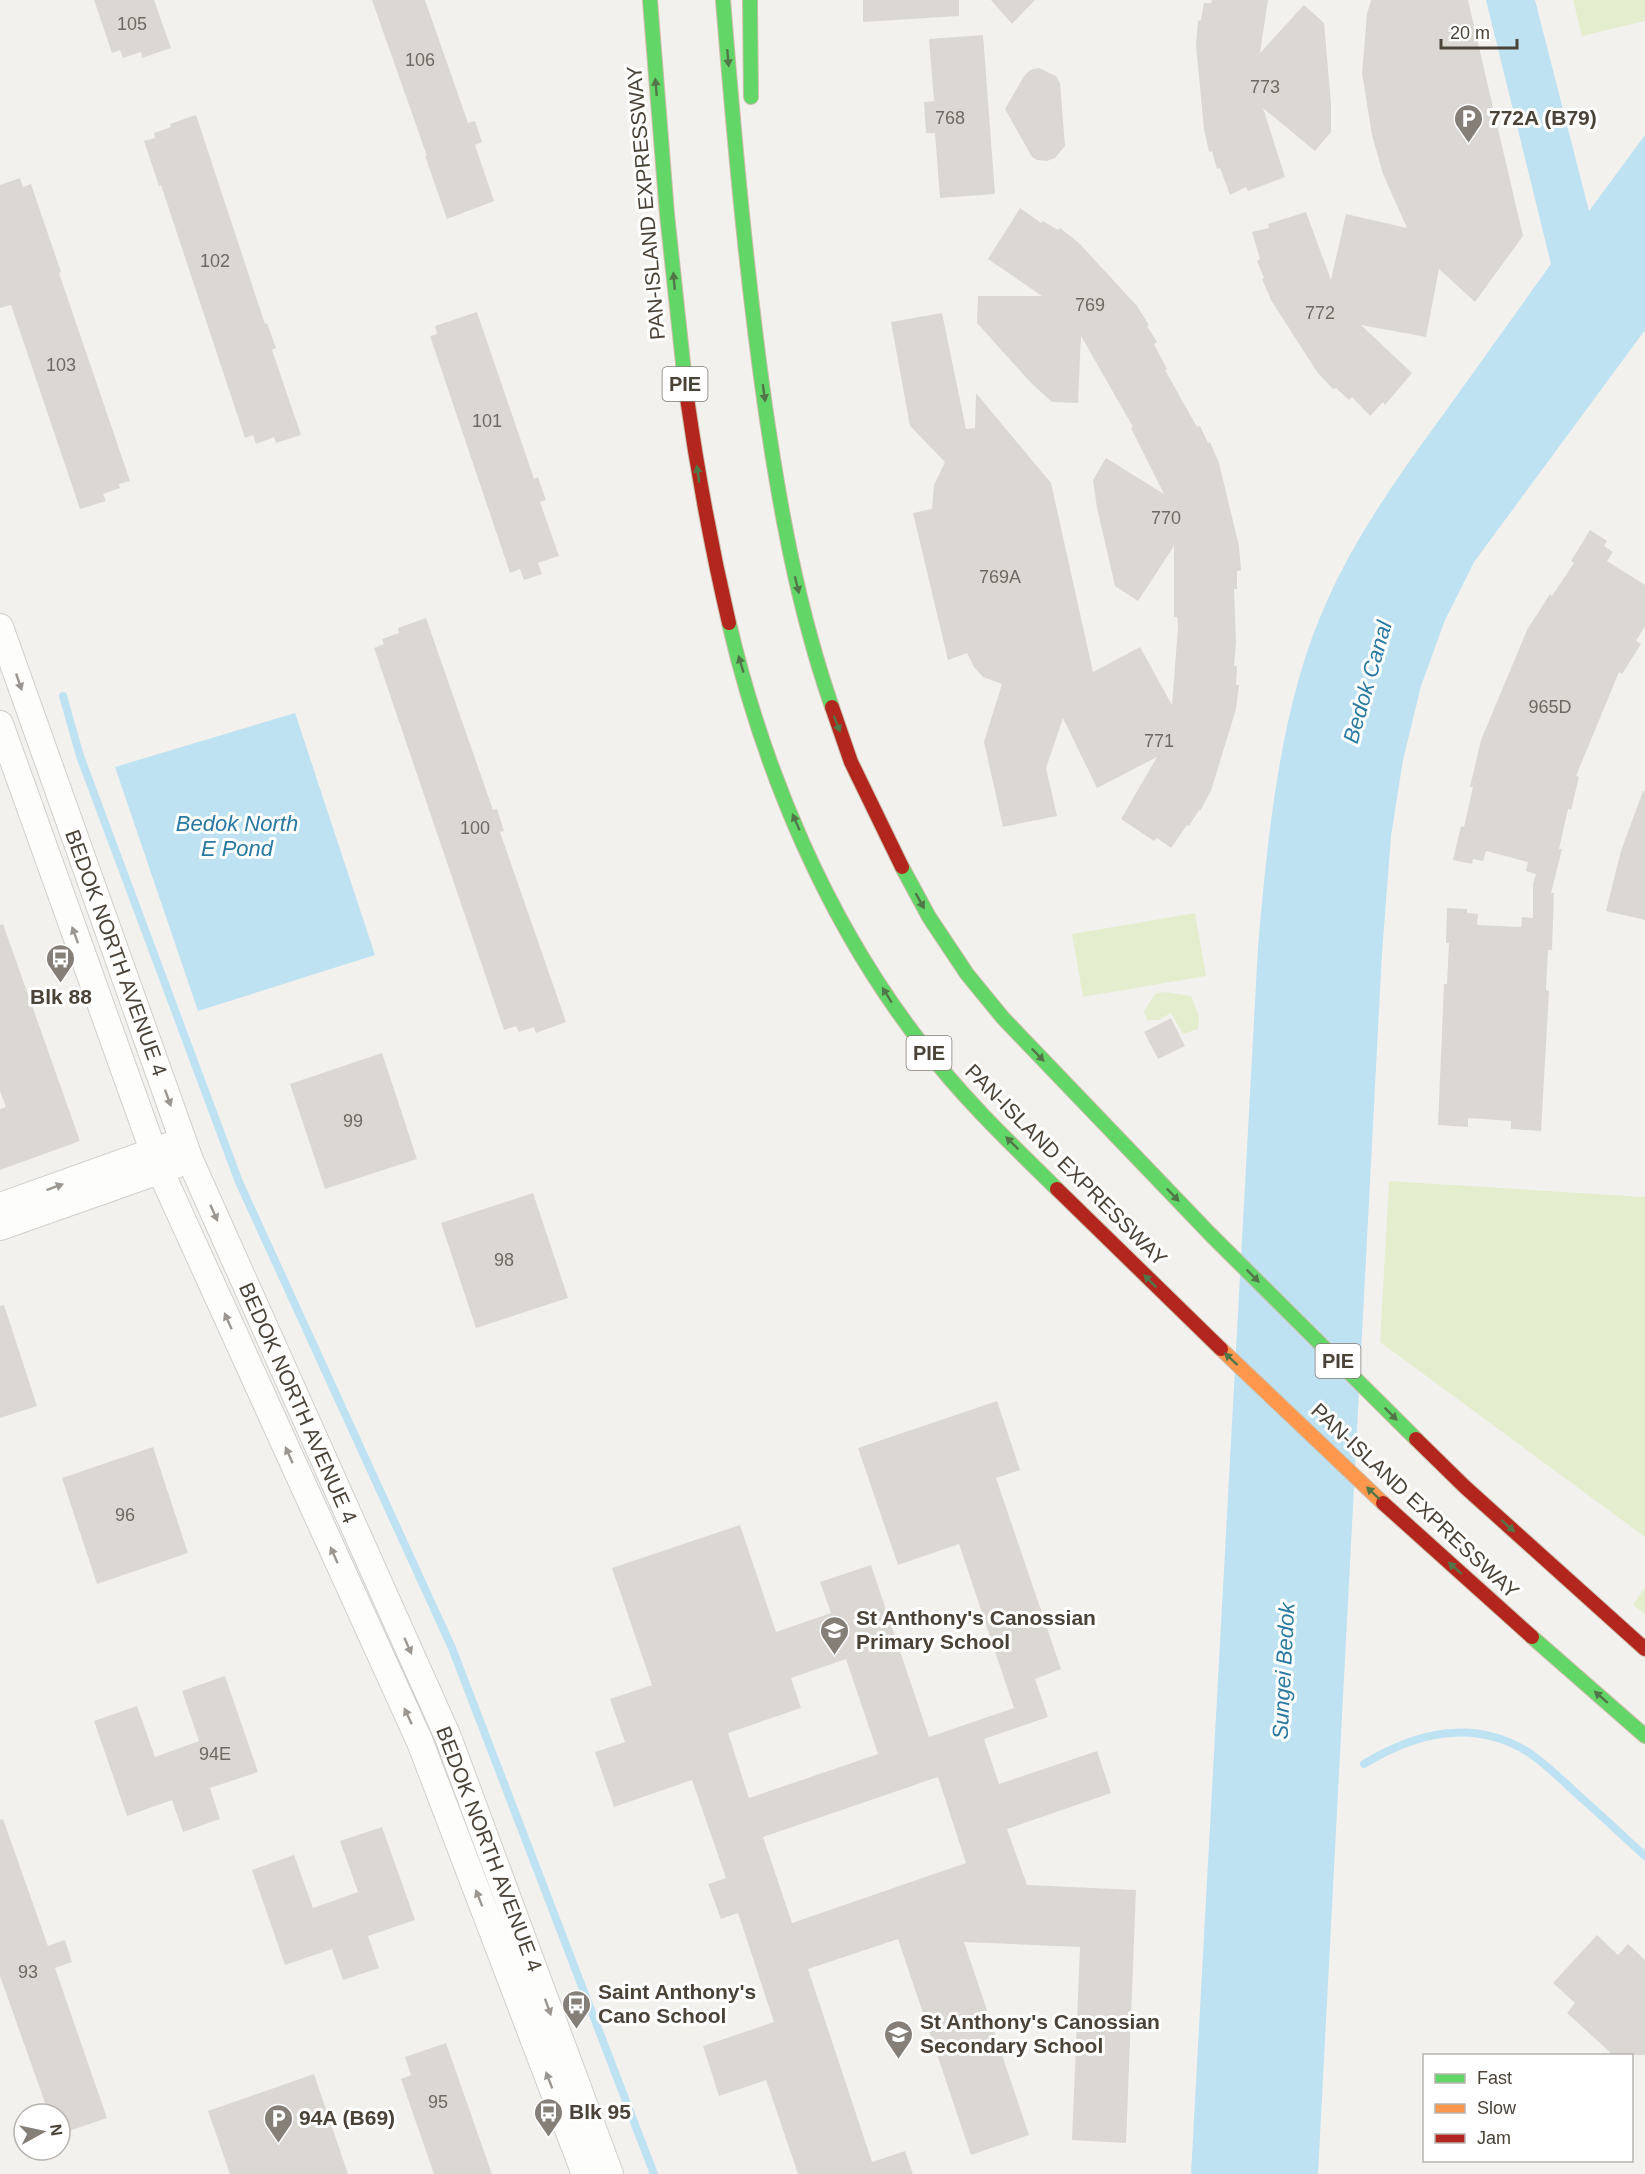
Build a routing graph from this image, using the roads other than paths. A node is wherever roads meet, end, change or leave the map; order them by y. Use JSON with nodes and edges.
{"nodes":[{"id":1,"x":650,"y":0,"type":"edge"},
{"id":2,"x":723,"y":0,"type":"edge"},
{"id":3,"x":750,"y":0,"type":"edge"},
{"id":4,"x":636,"y":10,"type":"dead end"},
{"id":5,"x":652,"y":42,"type":"junction"},
{"id":6,"x":752,"y":108,"type":"dead end"},
{"id":7,"x":753,"y":180,"type":"dead end"},
{"id":8,"x":755,"y":335,"type":"junction"},
{"id":9,"x":0,"y":627,"type":"edge"},
{"id":10,"x":0,"y":724,"type":"edge"},
{"id":11,"x":186,"y":1150,"type":"junction"},
{"id":12,"x":156,"y":1161,"type":"junction"},
{"id":13,"x":0,"y":1206,"type":"edge"},
{"id":14,"x":0,"y":1227,"type":"edge"},
{"id":15,"x":1645,"y":1649,"type":"edge"},
{"id":16,"x":1645,"y":1736,"type":"edge"},
{"id":17,"x":585,"y":2174,"type":"edge"},
{"id":18,"x":610,"y":2174,"type":"edge"}],
"edges":[{"from":1,"to":5,"type":"highway","name":"PAN-ISLAND EXPRESSWAY","number":"PIE"},
{"from":2,"to":8,"type":"highway","name":"PAN-ISLAND EXPRESSWAY","number":"PIE","one_way":true},
{"from":3,"to":6,"type":"highway"},
{"from":4,"to":5,"type":"highway"},
{"from":16,"to":5,"type":"highway","name":"PAN-ISLAND EXPRESSWAY","number":"PIE","one_way":true},
{"from":7,"to":8,"type":"highway"},
{"from":8,"to":15,"type":"highway","name":"PAN-ISLAND EXPRESSWAY","number":"PIE","one_way":true},
{"from":9,"to":11,"type":"street","name":"BEDOK NORTH AVENUE 4","one_way":true},
{"from":12,"to":10,"type":"street","name":"BEDOK NORTH AVENUE 4","one_way":true},
{"from":11,"to":12,"type":"street"},
{"from":11,"to":18,"type":"street","name":"BEDOK NORTH AVENUE 4","one_way":true},
{"from":13,"to":12,"type":"street","one_way":true},
{"from":12,"to":14,"type":"street"},
{"from":17,"to":12,"type":"street","name":"BEDOK NORTH AVENUE 4","one_way":true}]}
